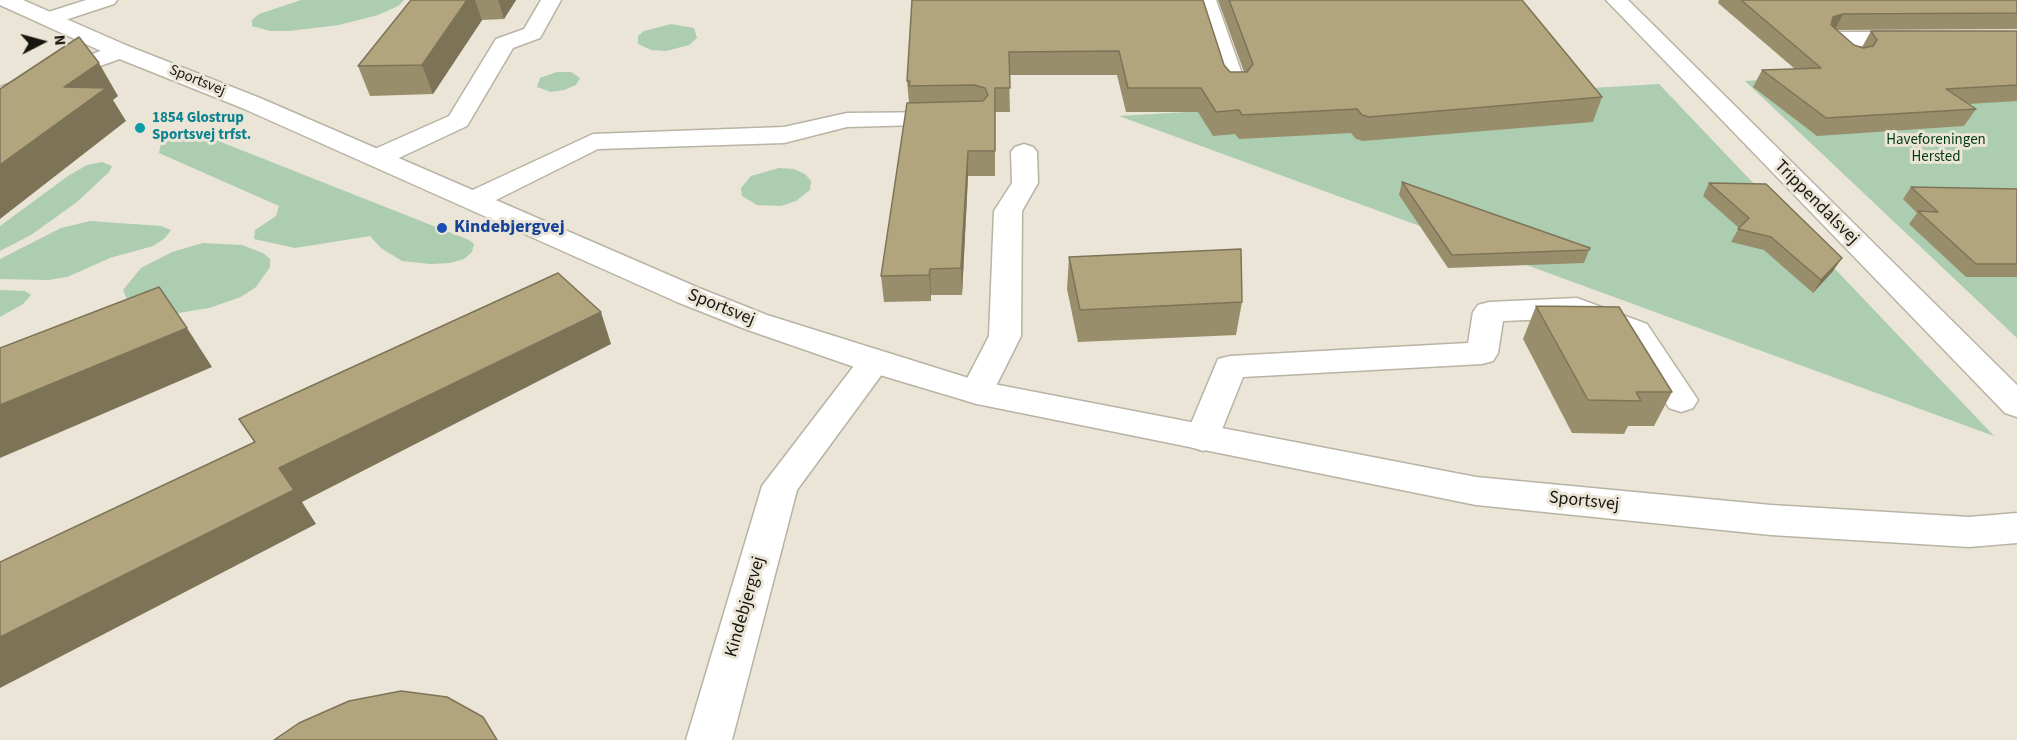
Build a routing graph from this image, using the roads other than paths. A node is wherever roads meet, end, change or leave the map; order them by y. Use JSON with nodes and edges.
{"nodes":[{"id":1,"x":6,"y":0,"type":"edge"},
{"id":2,"x":107,"y":0,"type":"edge"},
{"id":3,"x":551,"y":0,"type":"edge"},
{"id":4,"x":1206,"y":0,"type":"edge"},
{"id":5,"x":1616,"y":0,"type":"edge"},
{"id":6,"x":50,"y":19,"type":"junction"},
{"id":7,"x":1926,"y":39,"type":"edge"},
{"id":8,"x":120,"y":51,"type":"junction"},
{"id":9,"x":1855,"y":55,"type":"edge"},
{"id":10,"x":1235,"y":88,"type":"edge"},
{"id":11,"x":0,"y":96,"type":"edge"},
{"id":12,"x":974,"y":118,"type":"edge"},
{"id":13,"x":1024,"y":152,"type":"dead end"},
{"id":14,"x":377,"y":158,"type":"junction"},
{"id":15,"x":474,"y":200,"type":"junction"},
{"id":16,"x":875,"y":362,"type":"junction"},
{"id":17,"x":977,"y":392,"type":"junction"},
{"id":18,"x":1681,"y":400,"type":"dead end"},
{"id":19,"x":2017,"y":405,"type":"edge"},
{"id":20,"x":1203,"y":438,"type":"junction"},
{"id":21,"x":2017,"y":528,"type":"edge"},
{"id":22,"x":709,"y":740,"type":"edge"}],
"edges":[{"from":1,"to":6,"type":"street","name":"Sportsvej"},
{"from":2,"to":6,"type":"street"},
{"from":3,"to":14,"type":"street"},
{"from":4,"to":10,"type":"street"},
{"from":5,"to":19,"type":"street","name":"Trippendalsvej"},
{"from":6,"to":8,"type":"street","name":"Sportsvej"},
{"from":7,"to":9,"type":"street"},
{"from":8,"to":11,"type":"street"},
{"from":8,"to":14,"type":"street","name":"Sportsvej"},
{"from":12,"to":15,"type":"street"},
{"from":13,"to":17,"type":"street"},
{"from":14,"to":15,"type":"street","name":"Sportsvej"},
{"from":15,"to":16,"type":"street","name":"Sportsvej"},
{"from":16,"to":17,"type":"street","name":"Sportsvej"},
{"from":16,"to":22,"type":"street","name":"Kindebjergvej"},
{"from":17,"to":20,"type":"street","name":"Sportsvej"},
{"from":18,"to":20,"type":"street"},
{"from":20,"to":21,"type":"street","name":"Sportsvej"}]}
